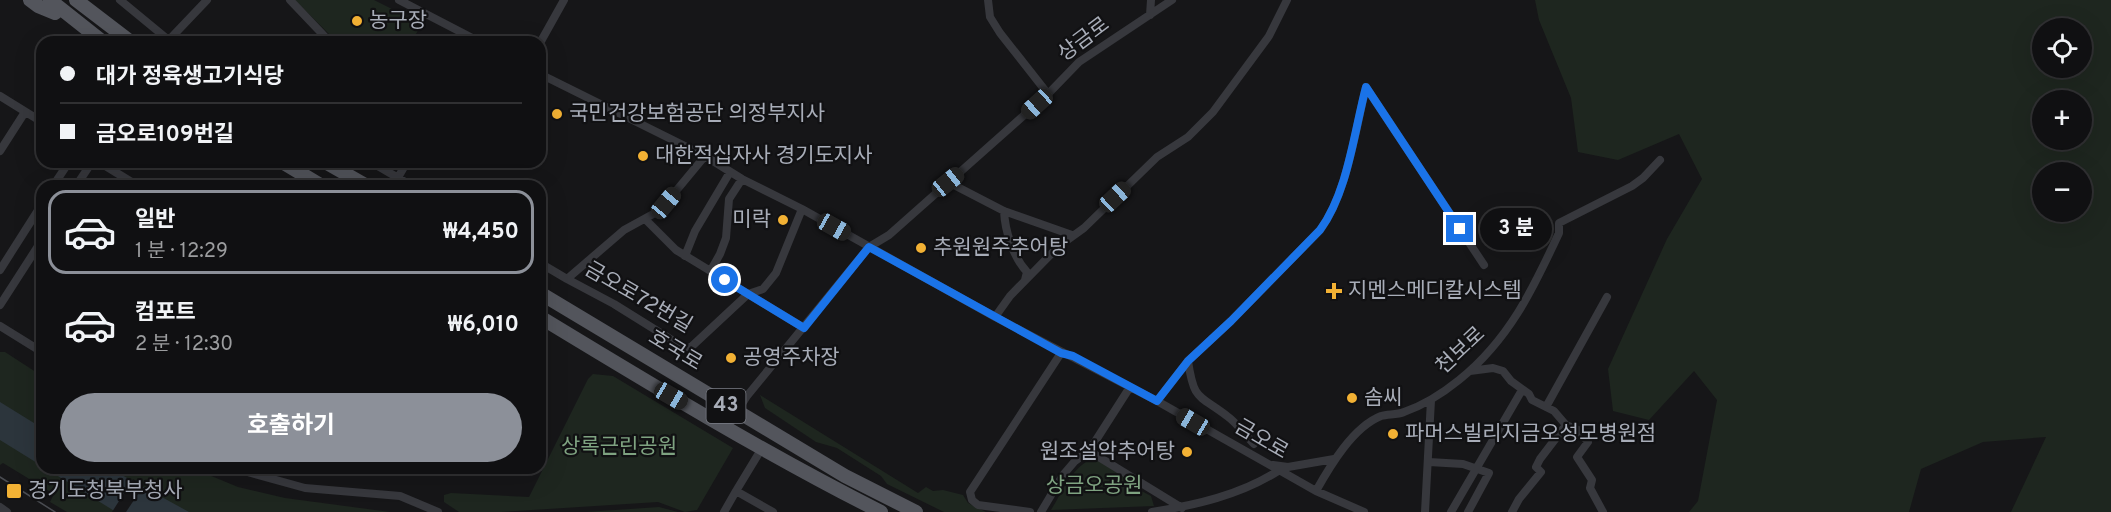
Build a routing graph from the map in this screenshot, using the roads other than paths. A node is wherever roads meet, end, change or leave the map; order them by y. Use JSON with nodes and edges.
{"nodes":[{"id":1,"x":30,"y":0,"type":"edge"},
{"id":2,"x":39,"y":0,"type":"edge"},
{"id":3,"x":76,"y":0,"type":"edge"},
{"id":4,"x":120,"y":0,"type":"edge"},
{"id":5,"x":207,"y":0,"type":"edge"},
{"id":6,"x":290,"y":0,"type":"edge"},
{"id":7,"x":399,"y":0,"type":"edge"},
{"id":8,"x":564,"y":0,"type":"edge"},
{"id":9,"x":988,"y":0,"type":"edge"},
{"id":10,"x":1151,"y":0,"type":"edge"},
{"id":11,"x":1172,"y":0,"type":"edge"},
{"id":12,"x":1287,"y":0,"type":"edge"},
{"id":13,"x":53,"y":6,"type":"edge"},
{"id":14,"x":1150,"y":15,"type":"junction"},
{"id":15,"x":81,"y":24,"type":"junction"},
{"id":16,"x":85,"y":36,"type":"edge"},
{"id":17,"x":88,"y":36,"type":"edge"},
{"id":18,"x":96,"y":36,"type":"edge"},
{"id":19,"x":123,"y":36,"type":"edge"},
{"id":20,"x":161,"y":36,"type":"edge"},
{"id":21,"x":174,"y":36,"type":"edge"},
{"id":22,"x":324,"y":36,"type":"edge"},
{"id":23,"x":468,"y":36,"type":"edge"},
{"id":24,"x":544,"y":36,"type":"edge"},
{"id":25,"x":546,"y":77,"type":"edge"},
{"id":26,"x":1048,"y":94,"type":"junction"},
{"id":27,"x":0,"y":96,"type":"edge"},
{"id":28,"x":25,"y":112,"type":"junction"},
{"id":29,"x":36,"y":118,"type":"edge"},
{"id":30,"x":0,"y":151,"type":"edge"},
{"id":31,"x":705,"y":156,"type":"junction"},
{"id":32,"x":1660,"y":160,"type":"dead end"},
{"id":33,"x":109,"y":168,"type":"edge"},
{"id":34,"x":292,"y":168,"type":"edge"},
{"id":35,"x":336,"y":168,"type":"edge"},
{"id":36,"x":382,"y":168,"type":"edge"},
{"id":37,"x":403,"y":168,"type":"edge"},
{"id":38,"x":730,"y":172,"type":"junction"},
{"id":39,"x":398,"y":177,"type":"junction"},
{"id":40,"x":742,"y":179,"type":"junction"},
{"id":41,"x":128,"y":180,"type":"edge"},
{"id":42,"x":312,"y":180,"type":"edge"},
{"id":43,"x":356,"y":180,"type":"edge"},
{"id":44,"x":396,"y":180,"type":"edge"},
{"id":45,"x":403,"y":180,"type":"edge"},
{"id":46,"x":948,"y":182,"type":"junction"},
{"id":47,"x":802,"y":209,"type":"junction"},
{"id":48,"x":1004,"y":211,"type":"junction"},
{"id":49,"x":36,"y":213,"type":"edge"},
{"id":50,"x":645,"y":219,"type":"junction"},
{"id":51,"x":1072,"y":235,"type":"junction"},
{"id":52,"x":869,"y":247,"type":"junction"},
{"id":53,"x":36,"y":249,"type":"edge"},
{"id":54,"x":686,"y":256,"type":"junction"},
{"id":55,"x":1484,"y":266,"type":"dead end"},
{"id":56,"x":546,"y":267,"type":"edge"},
{"id":57,"x":0,"y":270,"type":"edge"},
{"id":58,"x":711,"y":270,"type":"junction"},
{"id":59,"x":567,"y":279,"type":"junction"},
{"id":60,"x":1025,"y":281,"type":"junction"},
{"id":61,"x":748,"y":294,"type":"junction"},
{"id":62,"x":546,"y":297,"type":"edge"},
{"id":63,"x":1606,"y":297,"type":"dead end"},
{"id":64,"x":0,"y":305,"type":"edge"},
{"id":65,"x":995,"y":317,"type":"junction"},
{"id":66,"x":546,"y":321,"type":"edge"},
{"id":67,"x":0,"y":326,"type":"edge"},
{"id":68,"x":804,"y":328,"type":"junction"},
{"id":69,"x":36,"y":348,"type":"edge"},
{"id":70,"x":1061,"y":353,"type":"junction"},
{"id":71,"x":1188,"y":361,"type":"junction"},
{"id":72,"x":1469,"y":371,"type":"junction"},
{"id":73,"x":1130,"y":387,"type":"junction"},
{"id":74,"x":1522,"y":390,"type":"junction"},
{"id":75,"x":1431,"y":400,"type":"junction"},
{"id":76,"x":1157,"y":401,"type":"junction"},
{"id":77,"x":1546,"y":407,"type":"junction"},
{"id":78,"x":736,"y":411,"type":"junction"},
{"id":79,"x":1566,"y":425,"type":"junction"},
{"id":80,"x":727,"y":428,"type":"junction"},
{"id":81,"x":1254,"y":444,"type":"dead end"},
{"id":82,"x":762,"y":448,"type":"junction"},
{"id":83,"x":1089,"y":450,"type":"junction"},
{"id":84,"x":1334,"y":459,"type":"junction"},
{"id":85,"x":1429,"y":462,"type":"junction"},
{"id":86,"x":1266,"y":464,"type":"junction"},
{"id":87,"x":1476,"y":467,"type":"junction"},
{"id":88,"x":1278,"y":471,"type":"junction"},
{"id":89,"x":255,"y":474,"type":"edge"},
{"id":90,"x":736,"y":491,"type":"junction"},
{"id":91,"x":1316,"y":491,"type":"junction"},
{"id":92,"x":0,"y":507,"type":"edge"},
{"id":93,"x":1182,"y":507,"type":"junction"},
{"id":94,"x":1163,"y":511,"type":"edge"},
{"id":95,"x":7,"y":512,"type":"edge"},
{"id":96,"x":438,"y":512,"type":"edge"},
{"id":97,"x":724,"y":512,"type":"edge"},
{"id":98,"x":773,"y":512,"type":"edge"},
{"id":99,"x":881,"y":512,"type":"edge"},
{"id":100,"x":916,"y":512,"type":"edge"},
{"id":101,"x":1030,"y":512,"type":"edge"},
{"id":102,"x":1041,"y":512,"type":"edge"},
{"id":103,"x":1152,"y":512,"type":"edge"},
{"id":104,"x":1364,"y":512,"type":"edge"},
{"id":105,"x":1425,"y":512,"type":"edge"},
{"id":106,"x":1451,"y":512,"type":"edge"},
{"id":107,"x":1468,"y":512,"type":"edge"},
{"id":108,"x":1512,"y":512,"type":"edge"},
{"id":109,"x":1603,"y":512,"type":"edge"}],
"edges":[{"from":1,"to":13,"type":"main road"},
{"from":2,"to":13,"type":"main road"},
{"from":3,"to":19,"type":"main road"},
{"from":4,"to":20,"type":"street"},
{"from":5,"to":21,"type":"street"},
{"from":6,"to":22,"type":"street"},
{"from":7,"to":23,"type":"street"},
{"from":8,"to":24,"type":"street"},
{"from":9,"to":26,"type":"street"},
{"from":10,"to":14,"type":"street"},
{"from":11,"to":14,"type":"street","name":"상금로"},
{"from":12,"to":51,"type":"street"},
{"from":13,"to":15,"type":"main road"},
{"from":13,"to":16,"type":"main road"},
{"from":14,"to":26,"type":"street","name":"상금로"},
{"from":15,"to":17,"type":"main road"},
{"from":15,"to":18,"type":"main road"},
{"from":25,"to":31,"type":"street","name":"금오로"},
{"from":26,"to":46,"type":"street","name":"상금로"},
{"from":27,"to":28,"type":"street"},
{"from":28,"to":29,"type":"street"},
{"from":28,"to":30,"type":"street"},
{"from":31,"to":38,"type":"street","name":"금오로"},
{"from":31,"to":50,"type":"street","name":"금오로72번길"},
{"from":32,"to":72,"type":"street","name":"천보로"},
{"from":33,"to":41,"type":"street"},
{"from":34,"to":42,"type":"main road"},
{"from":35,"to":43,"type":"main road"},
{"from":36,"to":39,"type":"street"},
{"from":37,"to":39,"type":"street"},
{"from":38,"to":40,"type":"street","name":"금오로"},
{"from":38,"to":54,"type":"street"},
{"from":39,"to":44,"type":"street"},
{"from":39,"to":45,"type":"street"},
{"from":40,"to":47,"type":"street","name":"금오로"},
{"from":40,"to":58,"type":"street"},
{"from":46,"to":48,"type":"street"},
{"from":46,"to":52,"type":"street","name":"상금로"},
{"from":47,"to":52,"type":"street","name":"금오로"},
{"from":47,"to":61,"type":"street"},
{"from":48,"to":51,"type":"street"},
{"from":48,"to":60,"type":"street"},
{"from":49,"to":57,"type":"street"},
{"from":50,"to":54,"type":"street"},
{"from":50,"to":59,"type":"street","name":"금오로72번길"},
{"from":51,"to":60,"type":"street"},
{"from":52,"to":65,"type":"street","name":"금오로"},
{"from":52,"to":68,"type":"street","name":"상금로"},
{"from":53,"to":64,"type":"street"},
{"from":54,"to":58,"type":"street"},
{"from":55,"to":71,"type":"street"},
{"from":56,"to":59,"type":"street"},
{"from":58,"to":61,"type":"street"},
{"from":59,"to":61,"type":"street","name":"금오로72번길"},
{"from":60,"to":65,"type":"street"},
{"from":61,"to":68,"type":"street"},
{"from":62,"to":78,"type":"main road","name":"호국로","number":"43"},
{"from":63,"to":77,"type":"street"},
{"from":65,"to":70,"type":"street","name":"금오로"},
{"from":66,"to":80,"type":"main road","name":"호국로","number":"43"},
{"from":67,"to":69,"type":"street"},
{"from":68,"to":78,"type":"street","name":"상금로"},
{"from":70,"to":73,"type":"street","name":"금오로"},
{"from":70,"to":101,"type":"street"},
{"from":71,"to":76,"type":"street"},
{"from":71,"to":81,"type":"street"},
{"from":72,"to":74,"type":"street"},
{"from":72,"to":75,"type":"street","name":"천보로"},
{"from":73,"to":76,"type":"street","name":"금오로"},
{"from":73,"to":83,"type":"street"},
{"from":74,"to":77,"type":"street"},
{"from":74,"to":87,"type":"street"},
{"from":75,"to":84,"type":"street"},
{"from":75,"to":85,"type":"street","name":"천보로"},
{"from":76,"to":86,"type":"street","name":"금오로"},
{"from":77,"to":79,"type":"street"},
{"from":78,"to":80,"type":"street","name":"상금로"},
{"from":78,"to":100,"type":"main road","name":"호국로","number":"43"},
{"from":79,"to":108,"type":"street"},
{"from":79,"to":109,"type":"street"},
{"from":80,"to":82,"type":"main road","name":"호국로","number":"43"},
{"from":82,"to":90,"type":"street"},
{"from":82,"to":99,"type":"main road","name":"호국로","number":"43"},
{"from":83,"to":93,"type":"street"},
{"from":83,"to":102,"type":"street"},
{"from":84,"to":86,"type":"street"},
{"from":84,"to":91,"type":"street"},
{"from":85,"to":87,"type":"street"},
{"from":85,"to":105,"type":"street","name":"천보로"},
{"from":86,"to":88,"type":"street","name":"금오로"},
{"from":87,"to":106,"type":"street"},
{"from":87,"to":107,"type":"street"},
{"from":88,"to":91,"type":"street","name":"금오로"},
{"from":88,"to":93,"type":"street"},
{"from":89,"to":96,"type":"street"},
{"from":90,"to":97,"type":"street"},
{"from":90,"to":98,"type":"street"},
{"from":91,"to":104,"type":"street","name":"금오로"},
{"from":92,"to":95,"type":"street"},
{"from":93,"to":94,"type":"street"},
{"from":94,"to":103,"type":"street"}]}
